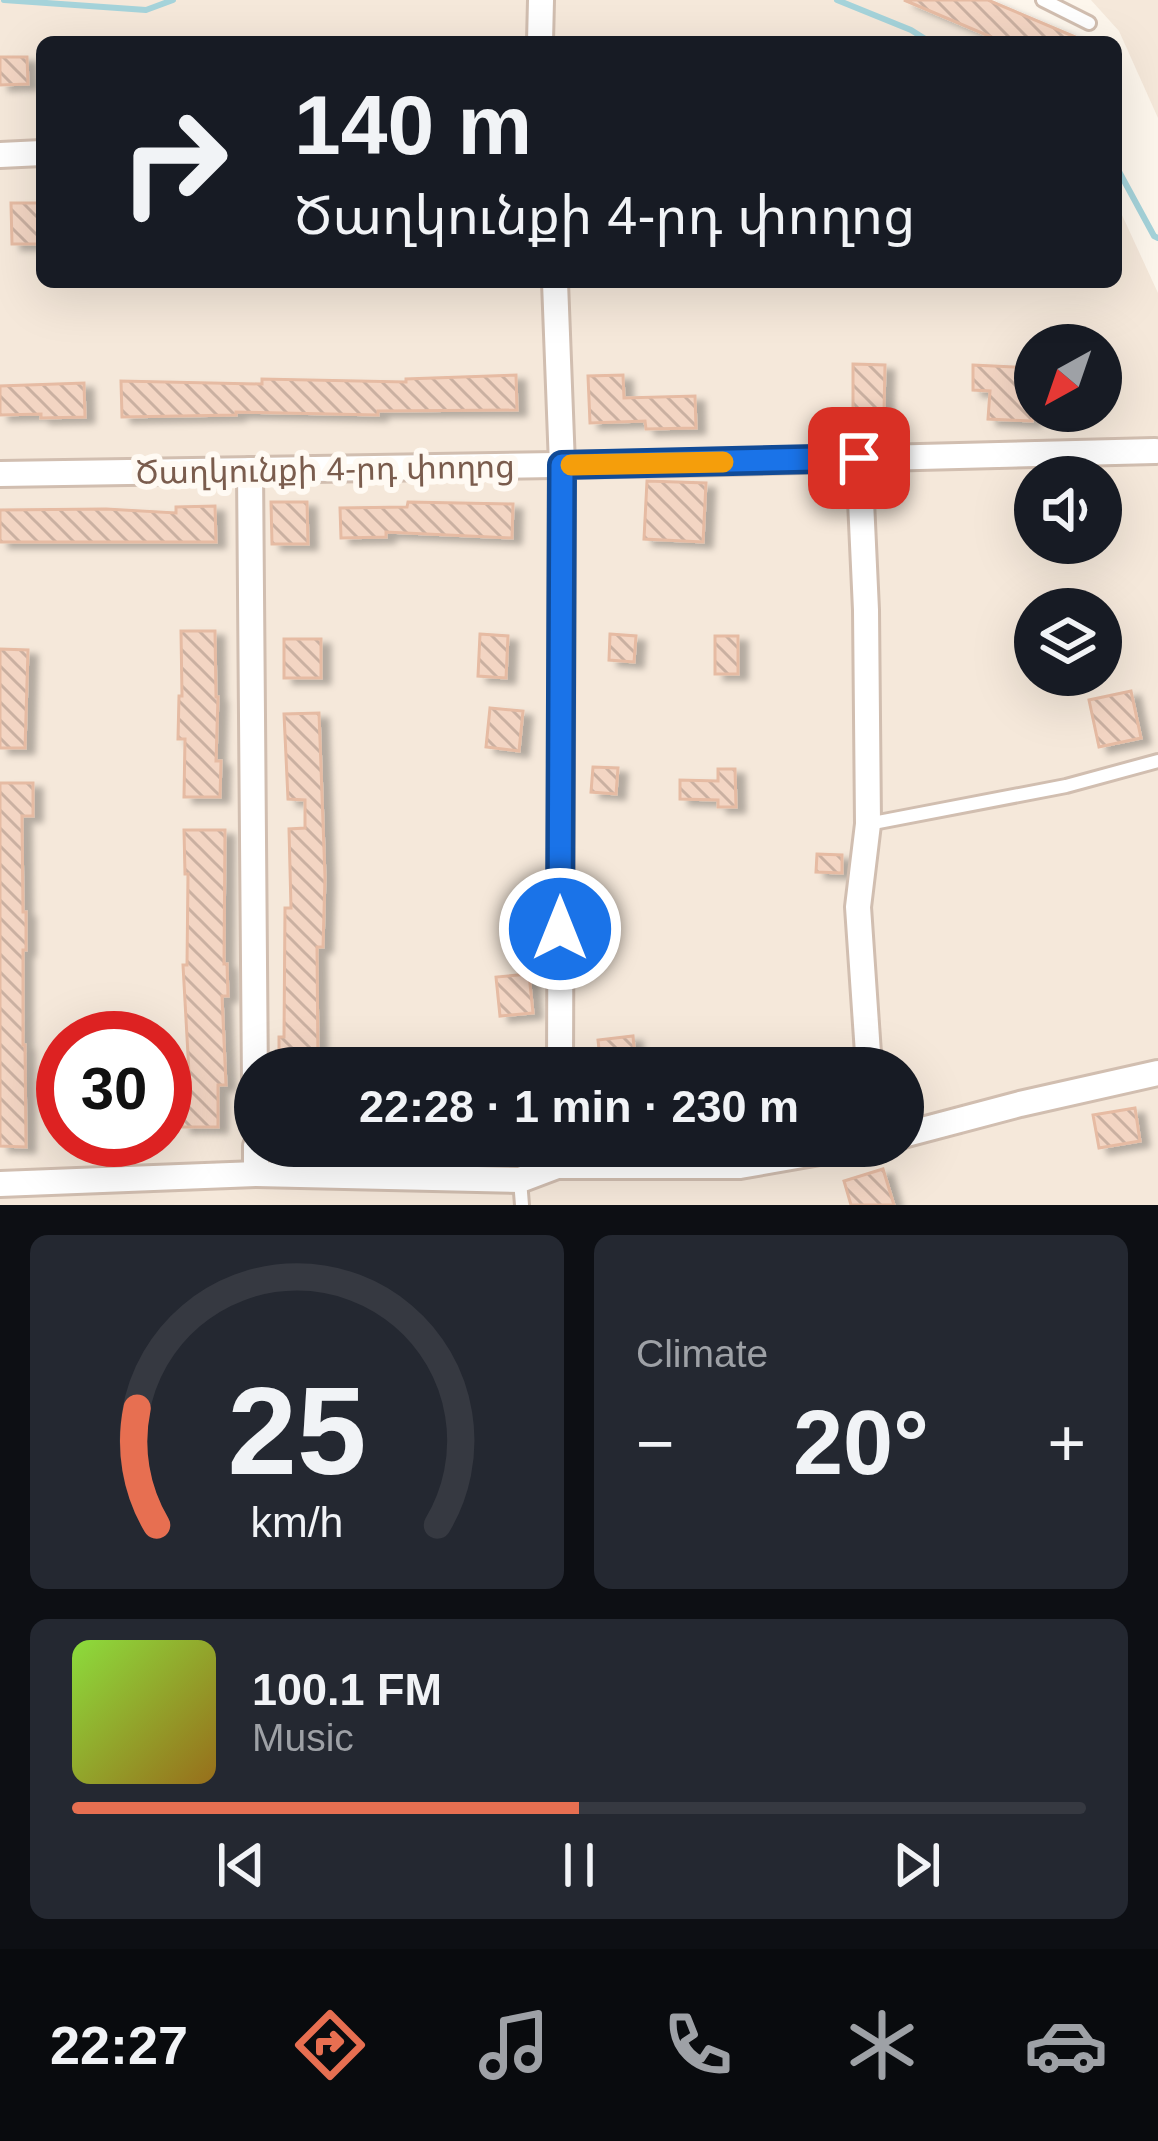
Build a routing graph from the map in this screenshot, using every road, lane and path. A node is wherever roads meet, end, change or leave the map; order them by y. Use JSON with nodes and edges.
{"nodes":[{"id":1,"x":541,"y":0,"type":"edge"},
{"id":2,"x":1043,"y":0,"type":"edge"},
{"id":3,"x":1089,"y":23,"type":"dead end"},
{"id":4,"x":540,"y":36,"type":"edge"},
{"id":5,"x":36,"y":154,"type":"edge"},
{"id":6,"x":0,"y":155,"type":"edge"},
{"id":7,"x":555,"y":288,"type":"edge"},
{"id":8,"x":1155,"y":451,"type":"dead end"},
{"id":9,"x":859,"y":458,"type":"junction"},
{"id":10,"x":562,"y":465,"type":"junction"},
{"id":11,"x":250,"y":470,"type":"junction"},
{"id":12,"x":0,"y":474,"type":"edge"},
{"id":13,"x":1158,"y":761,"type":"edge"},
{"id":14,"x":868,"y":824,"type":"junction"},
{"id":15,"x":255,"y":1047,"type":"edge"},
{"id":16,"x":560,"y":1047,"type":"edge"},
{"id":17,"x":868,"y":1047,"type":"edge"},
{"id":18,"x":1158,"y":1073,"type":"edge"},
{"id":19,"x":924,"y":1129,"type":"edge"},
{"id":20,"x":256,"y":1167,"type":"edge"},
{"id":21,"x":546,"y":1167,"type":"edge"},
{"id":22,"x":256,"y":1174,"type":"junction"},
{"id":23,"x":0,"y":1184,"type":"edge"},
{"id":24,"x":521,"y":1193,"type":"edge"}],
"edges":[{"from":1,"to":4,"type":"street"},
{"from":2,"to":3,"type":"lane"},
{"from":5,"to":6,"type":"street"},
{"from":7,"to":10,"type":"street"},
{"from":8,"to":9,"type":"street","name":"Ծաղկունքի 4-րդ փողոց"},
{"from":9,"to":10,"type":"street","name":"Ծաղկունքի 4-րդ փողոց"},
{"from":9,"to":14,"type":"street"},
{"from":10,"to":11,"type":"street","name":"Ծաղկունքի 4-րդ փողոց"},
{"from":10,"to":16,"type":"street"},
{"from":11,"to":12,"type":"street","name":"Ծաղկունքի 4-րդ փողոց"},
{"from":11,"to":15,"type":"street"},
{"from":13,"to":14,"type":"lane"},
{"from":14,"to":17,"type":"street"},
{"from":18,"to":19,"type":"street"},
{"from":20,"to":22,"type":"street"},
{"from":21,"to":24,"type":"street"},
{"from":22,"to":23,"type":"street"},
{"from":22,"to":24,"type":"street"}]}
